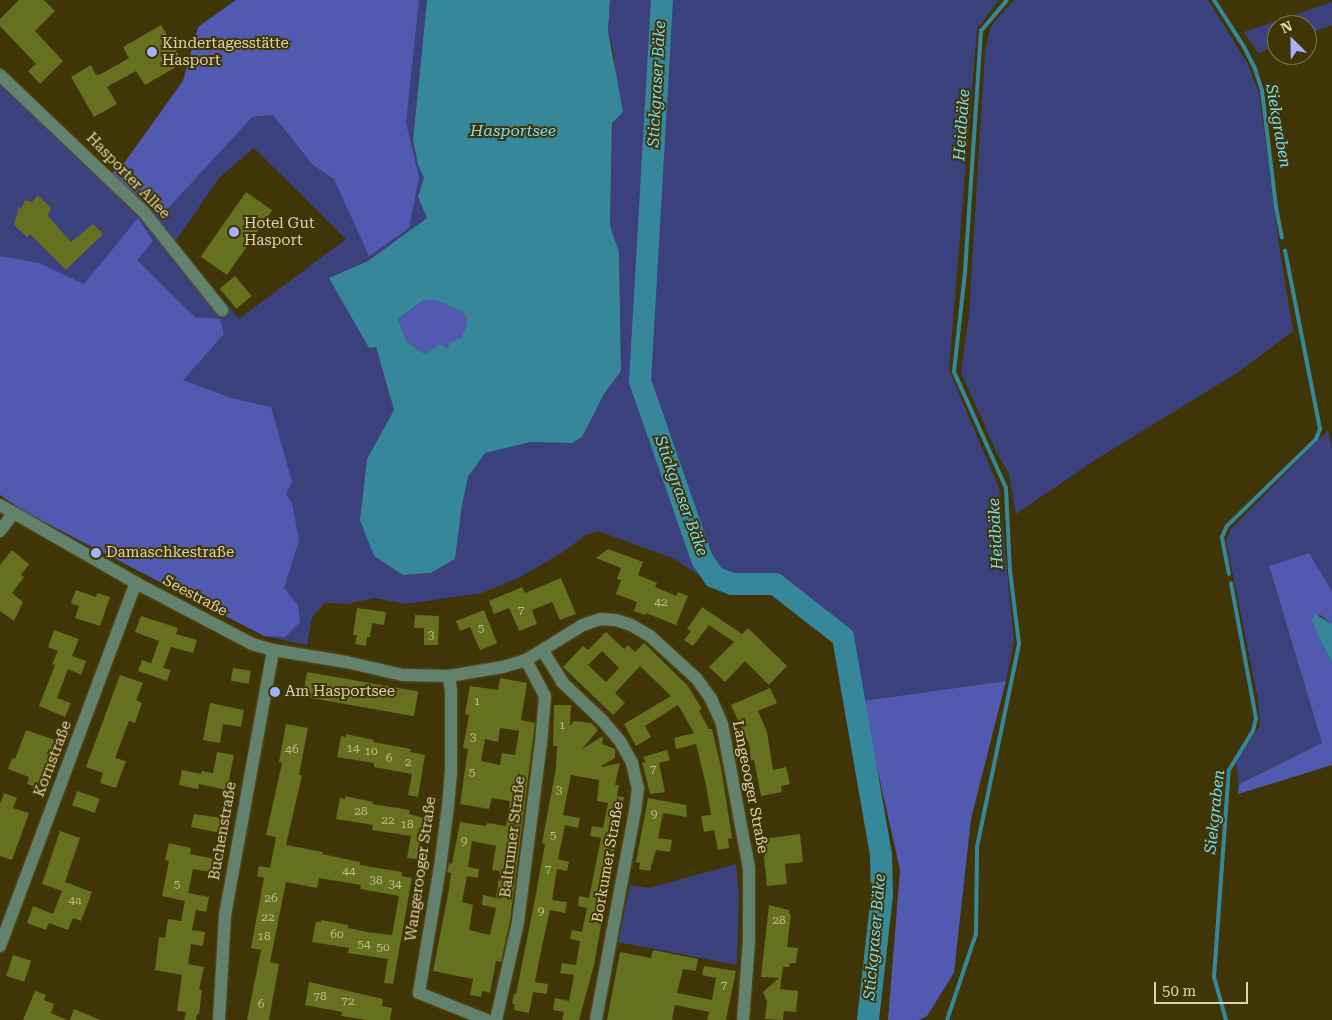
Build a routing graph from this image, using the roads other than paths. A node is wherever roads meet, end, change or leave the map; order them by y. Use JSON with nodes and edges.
{"nodes":[{"id":1,"x":0,"y":75,"type":"edge"},
{"id":2,"x":222,"y":310,"type":"dead end"},
{"id":3,"x":0,"y":505,"type":"edge"},
{"id":4,"x":13,"y":514,"type":"junction"},
{"id":5,"x":0,"y":531,"type":"edge"},
{"id":6,"x":136,"y":584,"type":"junction"},
{"id":7,"x":547,"y":648,"type":"junction"},
{"id":8,"x":273,"y":650,"type":"junction"},
{"id":9,"x":526,"y":660,"type":"junction"},
{"id":10,"x":449,"y":676,"type":"junction"},
{"id":11,"x":0,"y":946,"type":"edge"},
{"id":12,"x":219,"y":1020,"type":"edge"},
{"id":13,"x":487,"y":1020,"type":"edge"},
{"id":14,"x":496,"y":1020,"type":"edge"},
{"id":15,"x":596,"y":1020,"type":"edge"},
{"id":16,"x":743,"y":1020,"type":"edge"}],
"edges":[{"from":1,"to":2,"type":"street","name":"Hasporter Allee"},
{"from":3,"to":4,"type":"street","name":"Seestraße"},
{"from":4,"to":5,"type":"street"},
{"from":4,"to":6,"type":"street","name":"Seestraße"},
{"from":6,"to":8,"type":"street","name":"Seestraße"},
{"from":6,"to":11,"type":"street","name":"Kornstraße"},
{"from":7,"to":9,"type":"street"},
{"from":7,"to":15,"type":"street","name":"Borkumer Straße"},
{"from":7,"to":16,"type":"street","name":"Langeooger Straße"},
{"from":8,"to":10,"type":"street"},
{"from":8,"to":12,"type":"street","name":"Buchenstraße"},
{"from":9,"to":10,"type":"street"},
{"from":9,"to":14,"type":"street","name":"Baltrumer Straße"},
{"from":10,"to":13,"type":"street","name":"Wangerooger Straße"}]}
